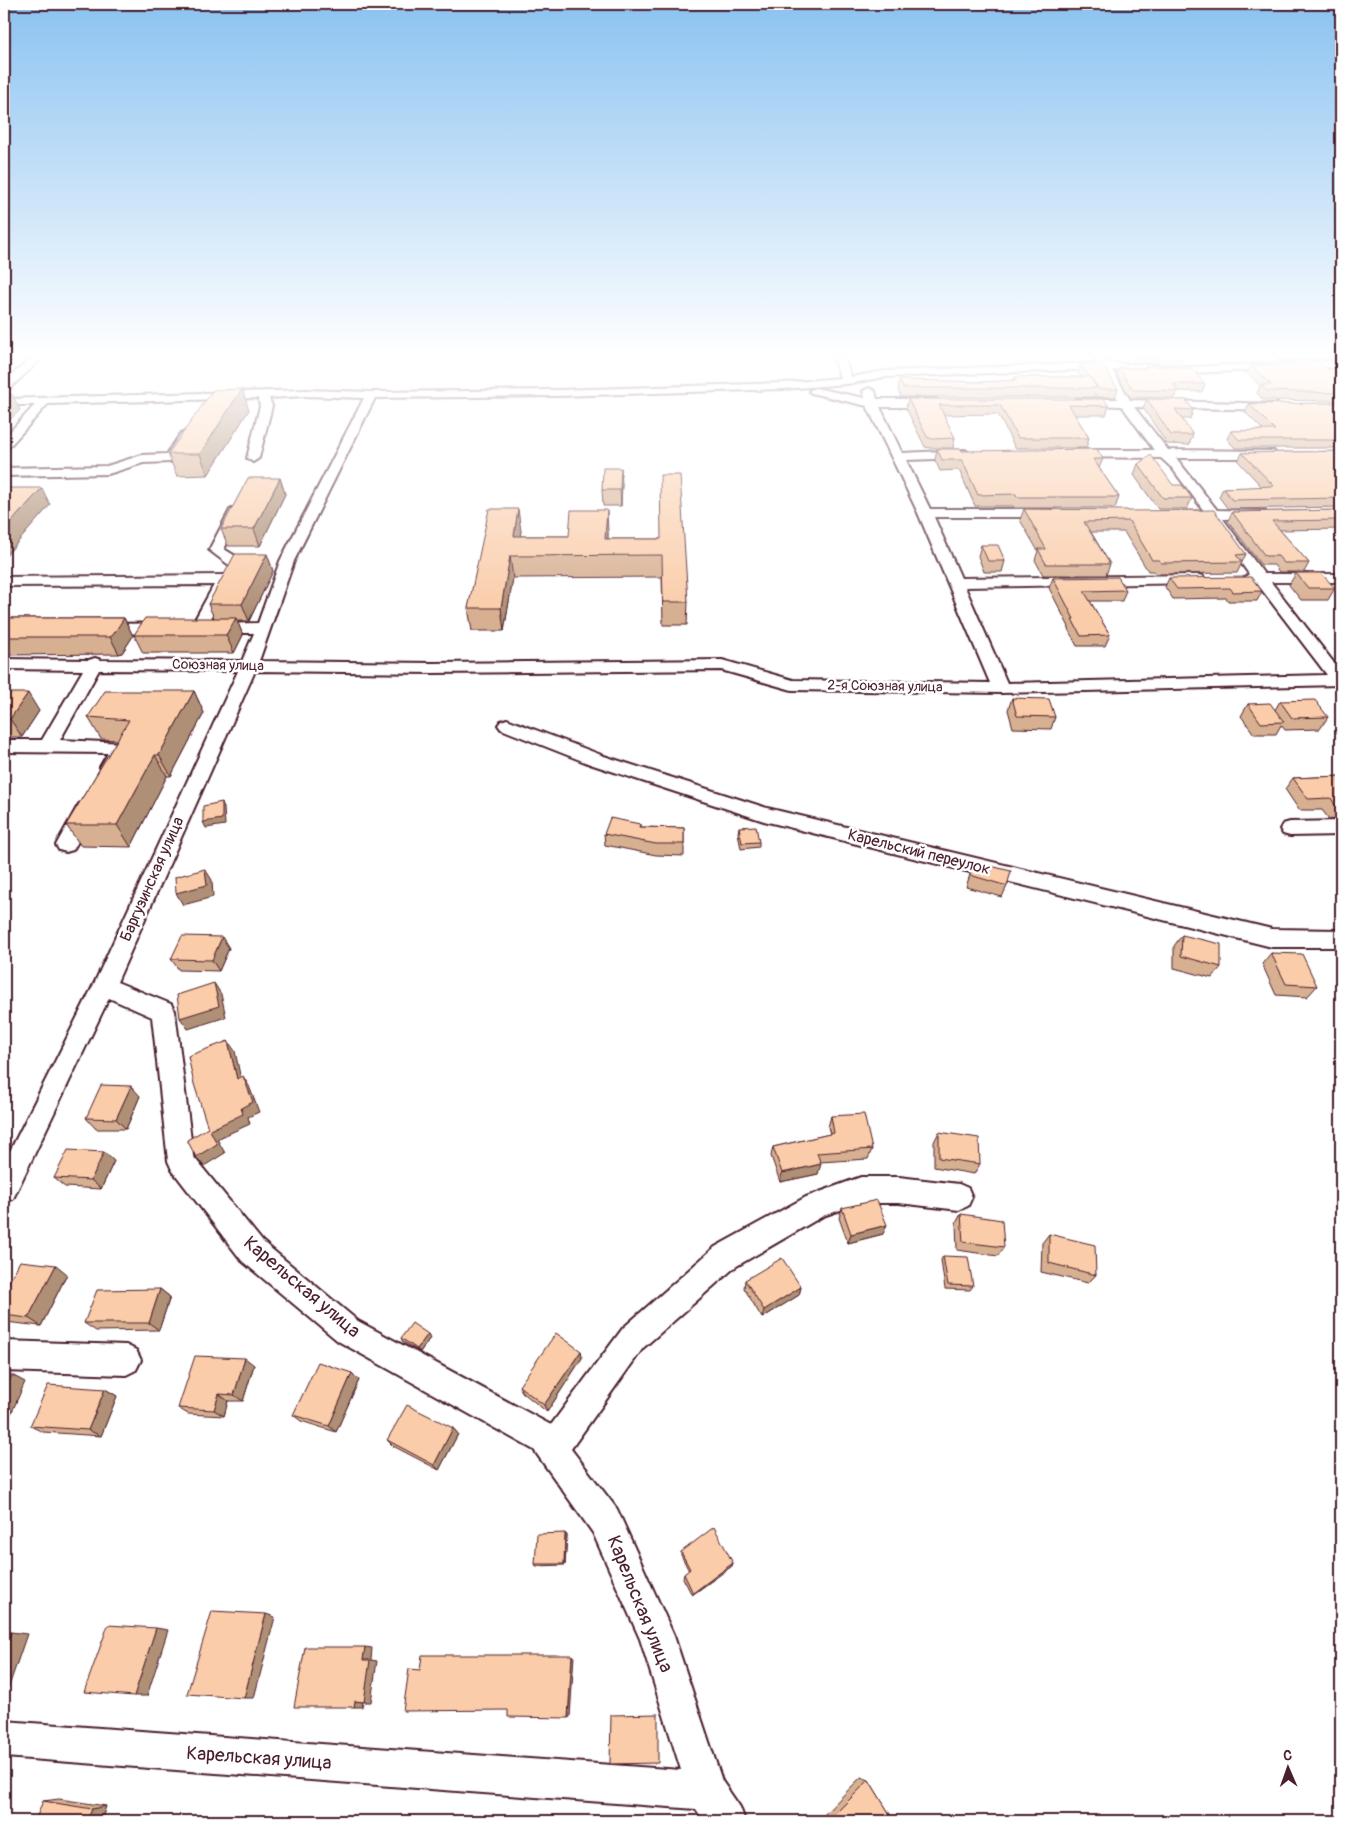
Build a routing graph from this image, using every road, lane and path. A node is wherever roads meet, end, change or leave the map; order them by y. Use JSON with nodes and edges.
{"nodes":[{"id":1,"x":180,"y":443,"type":"edge"},
{"id":2,"x":256,"y":443,"type":"edge"},
{"id":3,"x":347,"y":443,"type":"edge"},
{"id":4,"x":891,"y":443,"type":"edge"},
{"id":5,"x":1156,"y":443,"type":"edge"},
{"id":6,"x":979,"y":454,"type":"edge"},
{"id":7,"x":1057,"y":454,"type":"edge"},
{"id":8,"x":1164,"y":454,"type":"junction"},
{"id":9,"x":1282,"y":454,"type":"edge"},
{"id":10,"x":898,"y":457,"type":"junction"},
{"id":11,"x":252,"y":458,"type":"dead end"},
{"id":12,"x":4,"y":472,"type":"edge"},
{"id":13,"x":239,"y":505,"type":"edge"},
{"id":14,"x":925,"y":513,"type":"junction"},
{"id":15,"x":1070,"y":513,"type":"edge"},
{"id":16,"x":1173,"y":514,"type":"edge"},
{"id":17,"x":1215,"y":514,"type":"junction"},
{"id":18,"x":1273,"y":514,"type":"edge"},
{"id":19,"x":287,"y":561,"type":"junction"},
{"id":20,"x":234,"y":562,"type":"junction"},
{"id":21,"x":1240,"y":578,"type":"edge"},
{"id":22,"x":1260,"y":578,"type":"junction"},
{"id":23,"x":1341,"y":578,"type":"edge"},
{"id":24,"x":1211,"y":579,"type":"edge"},
{"id":25,"x":224,"y":580,"type":"junction"},
{"id":26,"x":4,"y":581,"type":"edge"},
{"id":27,"x":955,"y":583,"type":"junction"},
{"id":28,"x":198,"y":628,"type":"junction"},
{"id":29,"x":264,"y":628,"type":"junction"},
{"id":30,"x":84,"y":629,"type":"edge"},
{"id":31,"x":138,"y":646,"type":"junction"},
{"id":32,"x":23,"y":650,"type":"edge"},
{"id":33,"x":8,"y":664,"type":"edge"},
{"id":34,"x":95,"y":664,"type":"junction"},
{"id":35,"x":249,"y":665,"type":"junction"},
{"id":36,"x":432,"y":668,"type":"joint"},
{"id":37,"x":1340,"y":680,"type":"edge"},
{"id":38,"x":1001,"y":688,"type":"junction"},
{"id":39,"x":506,"y":725,"type":"dead end"},
{"id":40,"x":4,"y":746,"type":"edge"},
{"id":41,"x":48,"y":746,"type":"junction"},
{"id":42,"x":102,"y":780,"type":"edge"},
{"id":43,"x":93,"y":796,"type":"edge"},
{"id":44,"x":1341,"y":828,"type":"edge"},
{"id":45,"x":1290,"y":829,"type":"dead end"},
{"id":46,"x":66,"y":846,"type":"dead end"},
{"id":47,"x":1341,"y":938,"type":"edge"},
{"id":48,"x":104,"y":986,"type":"junction"},
{"id":49,"x":4,"y":1190,"type":"edge"},
{"id":50,"x":959,"y":1197,"type":"dead end"},
{"id":51,"x":4,"y":1356,"type":"edge"},
{"id":52,"x":126,"y":1360,"type":"dead end"},
{"id":53,"x":552,"y":1449,"type":"junction"},
{"id":54,"x":4,"y":1739,"type":"edge"},
{"id":55,"x":706,"y":1790,"type":"junction"},
{"id":56,"x":726,"y":1821,"type":"edge"}],
"edges":[{"from":1,"to":12,"type":"street"},
{"from":2,"to":11,"type":"street"},
{"from":3,"to":19,"type":"street","name":"Баргузинская улица"},
{"from":4,"to":10,"type":"street"},
{"from":5,"to":8,"type":"street"},
{"from":6,"to":10,"type":"street"},
{"from":7,"to":8,"type":"street"},
{"from":8,"to":9,"type":"street"},
{"from":8,"to":17,"type":"street"},
{"from":10,"to":14,"type":"street"},
{"from":13,"to":20,"type":"street"},
{"from":14,"to":15,"type":"street"},
{"from":14,"to":27,"type":"street"},
{"from":16,"to":17,"type":"street"},
{"from":17,"to":18,"type":"street"},
{"from":17,"to":22,"type":"street"},
{"from":19,"to":20,"type":"street"},
{"from":19,"to":29,"type":"street","name":"Баргузинская улица"},
{"from":20,"to":25,"type":"street"},
{"from":21,"to":22,"type":"street"},
{"from":22,"to":23,"type":"street"},
{"from":22,"to":37,"type":"street"},
{"from":24,"to":27,"type":"street"},
{"from":25,"to":26,"type":"street"},
{"from":25,"to":28,"type":"street"},
{"from":27,"to":38,"type":"street"},
{"from":28,"to":29,"type":"street"},
{"from":28,"to":31,"type":"street"},
{"from":29,"to":35,"type":"street","name":"Баргузинская улица"},
{"from":30,"to":31,"type":"street"},
{"from":31,"to":34,"type":"street","name":"Союзная улица"},
{"from":31,"to":35,"type":"street","name":"Союзная улица"},
{"from":32,"to":33,"type":"street"},
{"from":33,"to":34,"type":"street","name":"Союзная улица"},
{"from":34,"to":41,"type":"street"},
{"from":35,"to":36,"type":"street","name":"Союзная улица"},
{"from":35,"to":48,"type":"street","name":"Баргузинская улица"},
{"from":36,"to":38,"type":"street","name":"2-я Союзная улица"},
{"from":37,"to":38,"type":"street","name":"2-я Союзная улица"},
{"from":39,"to":47,"type":"street","name":"Карельский переулок"},
{"from":40,"to":41,"type":"street"},
{"from":41,"to":42,"type":"street"},
{"from":43,"to":46,"type":"street"},
{"from":44,"to":45,"type":"street"},
{"from":48,"to":49,"type":"street","name":"Баргузинская улица"},
{"from":48,"to":53,"type":"street","name":"Карельская улица"},
{"from":50,"to":53,"type":"street"},
{"from":51,"to":52,"type":"street"},
{"from":53,"to":55,"type":"street","name":"Карельская улица"},
{"from":54,"to":55,"type":"street","name":"Карельская улица"},
{"from":55,"to":56,"type":"street"}]}
